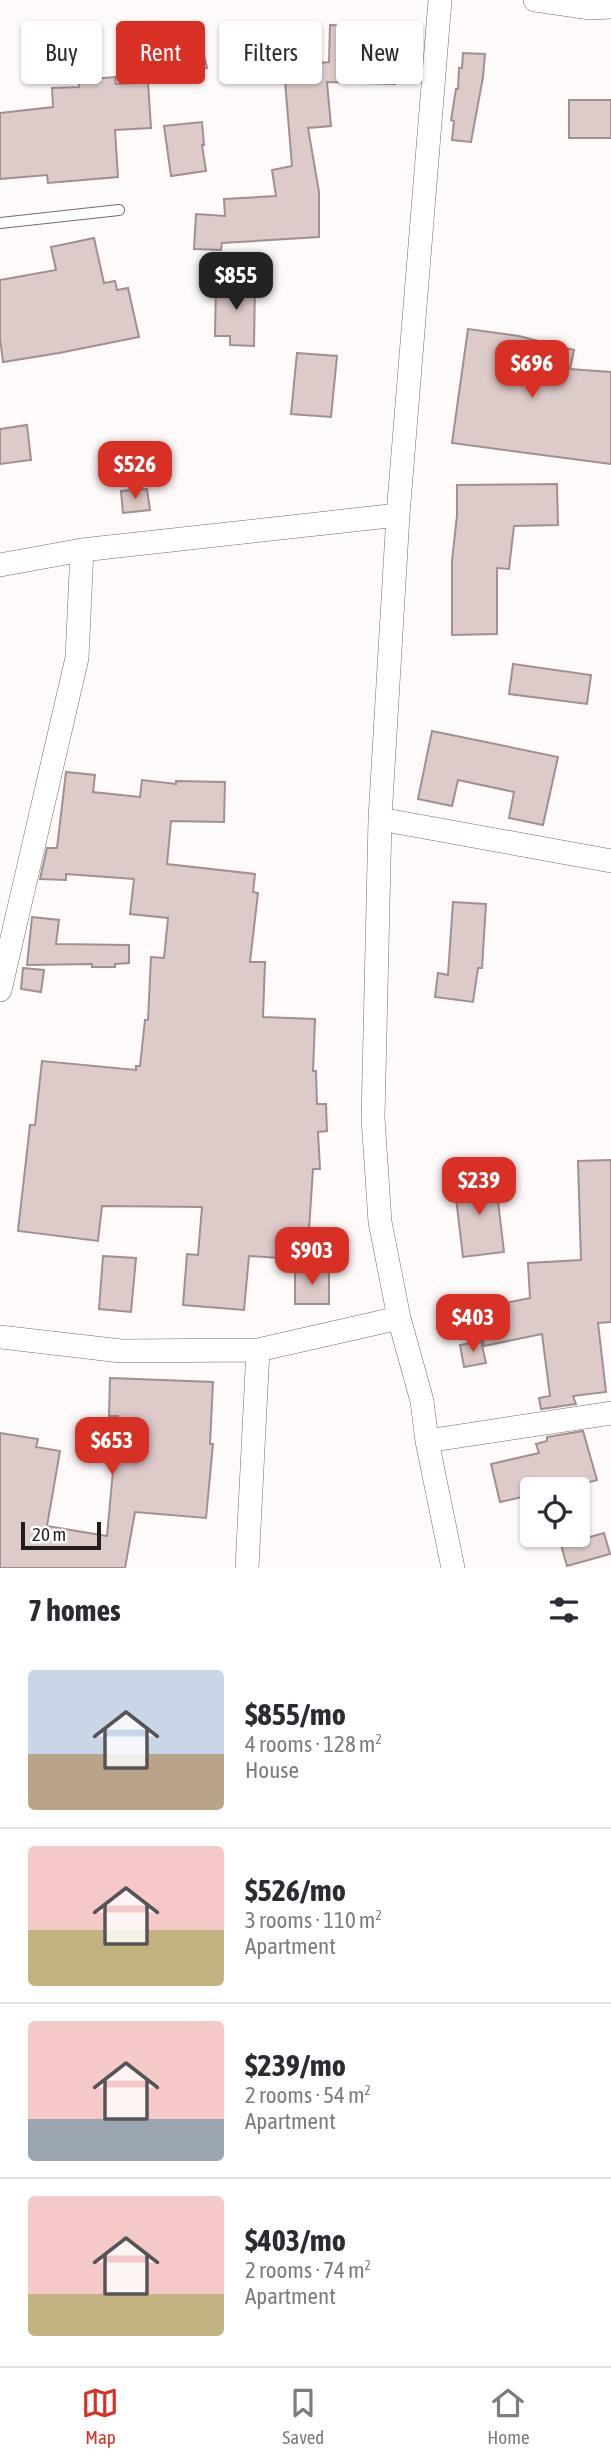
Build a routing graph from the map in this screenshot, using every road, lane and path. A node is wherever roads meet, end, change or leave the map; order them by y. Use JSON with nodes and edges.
{"nodes":[{"id":1,"x":440,"y":0,"type":"edge"},
{"id":2,"x":535,"y":0,"type":"edge"},
{"id":3,"x":611,"y":7,"type":"edge"},
{"id":4,"x":119,"y":210,"type":"dead end"},
{"id":5,"x":0,"y":223,"type":"edge"},
{"id":6,"x":398,"y":515,"type":"junction"},
{"id":7,"x":82,"y":550,"type":"junction"},
{"id":8,"x":0,"y":565,"type":"edge"},
{"id":9,"x":380,"y":819,"type":"junction"},
{"id":10,"x":611,"y":861,"type":"edge"},
{"id":11,"x":0,"y":990,"type":"edge"},
{"id":12,"x":399,"y":1318,"type":"junction"},
{"id":13,"x":0,"y":1337,"type":"edge"},
{"id":14,"x":258,"y":1350,"type":"junction"},
{"id":15,"x":611,"y":1413,"type":"edge"},
{"id":16,"x":427,"y":1441,"type":"junction"},
{"id":17,"x":247,"y":1568,"type":"edge"},
{"id":18,"x":453,"y":1568,"type":"edge"}],
"edges":[{"from":1,"to":6,"type":"street"},
{"from":2,"to":3,"type":"street"},
{"from":4,"to":5,"type":"lane"},
{"from":6,"to":7,"type":"street"},
{"from":6,"to":9,"type":"street"},
{"from":7,"to":8,"type":"street"},
{"from":7,"to":11,"type":"street"},
{"from":9,"to":10,"type":"street"},
{"from":9,"to":12,"type":"street"},
{"from":12,"to":14,"type":"street"},
{"from":12,"to":16,"type":"street"},
{"from":13,"to":14,"type":"street"},
{"from":14,"to":17,"type":"street"},
{"from":15,"to":16,"type":"street"},
{"from":16,"to":18,"type":"street"}]}
